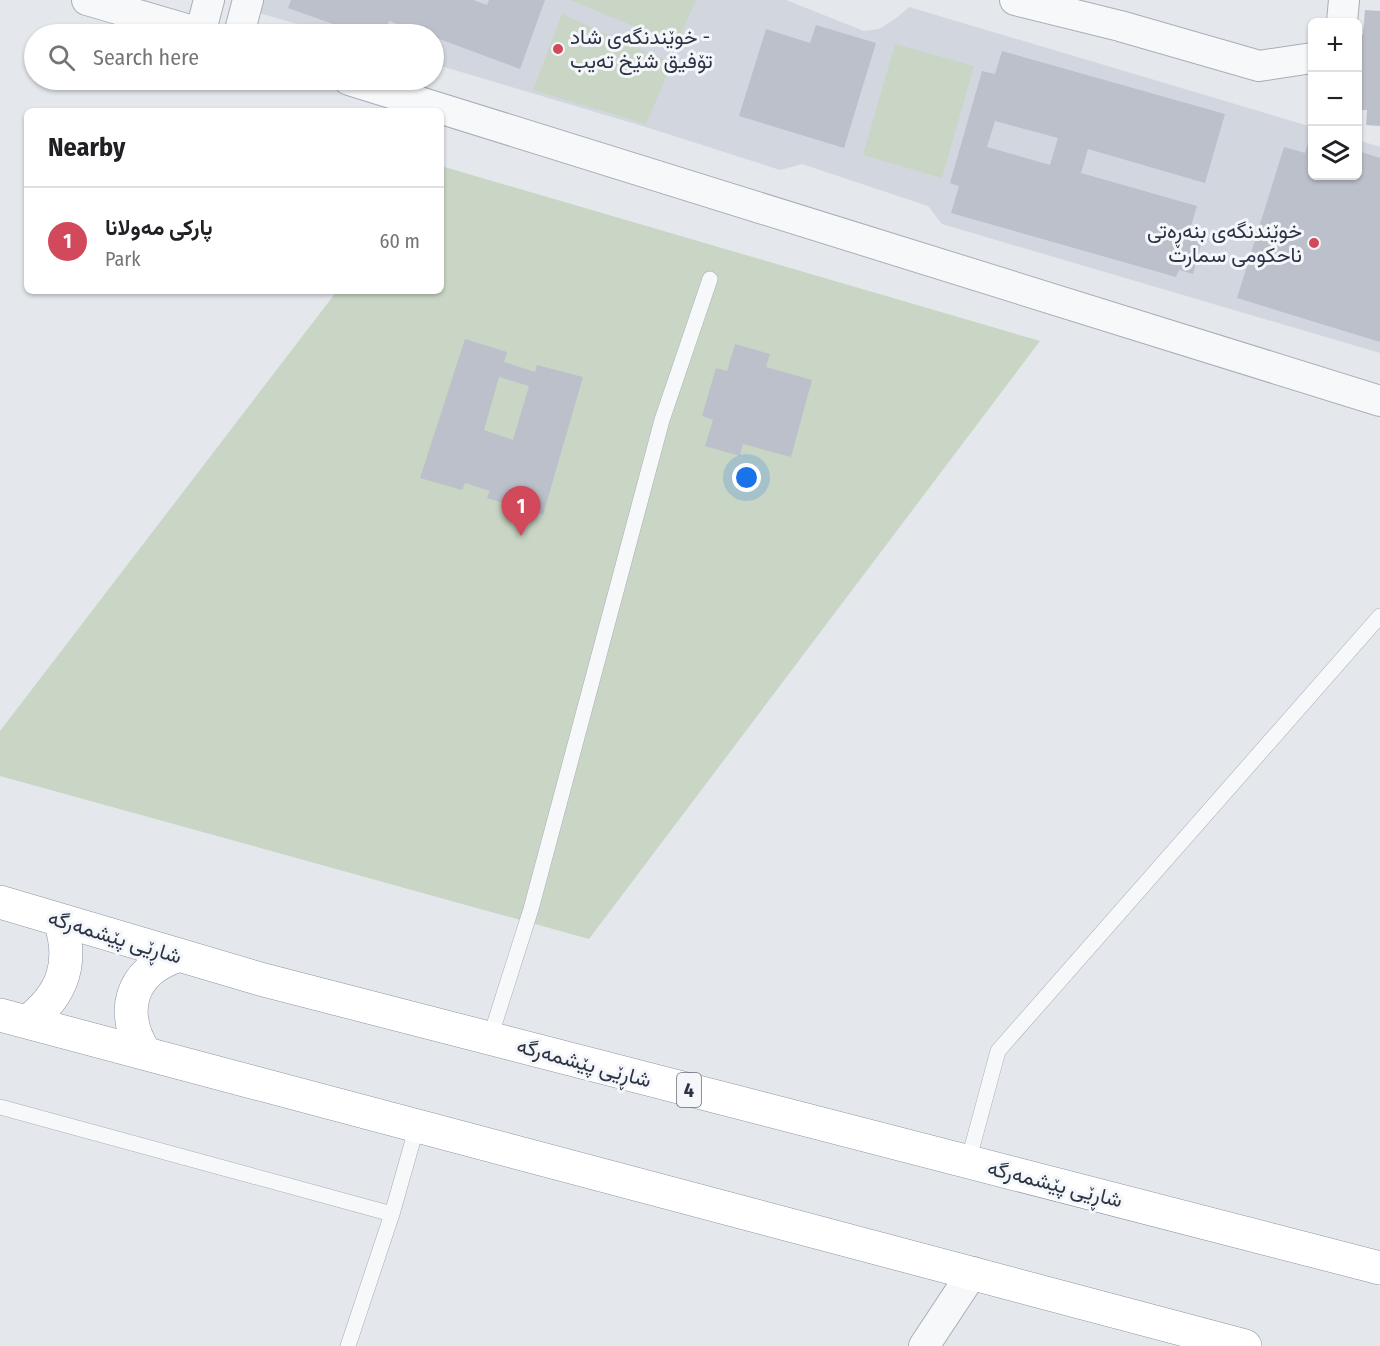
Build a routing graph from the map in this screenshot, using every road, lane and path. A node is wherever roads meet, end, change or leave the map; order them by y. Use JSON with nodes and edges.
{"nodes":[{"id":1,"x":87,"y":0,"type":"edge"},
{"id":2,"x":209,"y":0,"type":"edge"},
{"id":3,"x":248,"y":0,"type":"edge"},
{"id":4,"x":1015,"y":0,"type":"edge"},
{"id":5,"x":1344,"y":0,"type":"edge"},
{"id":6,"x":1122,"y":13,"type":"edge"},
{"id":7,"x":1342,"y":18,"type":"edge"},
{"id":8,"x":167,"y":24,"type":"edge"},
{"id":9,"x":203,"y":24,"type":"edge"},
{"id":10,"x":242,"y":24,"type":"edge"},
{"id":11,"x":1308,"y":59,"type":"edge"},
{"id":12,"x":381,"y":90,"type":"edge"},
{"id":13,"x":439,"y":108,"type":"edge"},
{"id":14,"x":444,"y":110,"type":"edge"},
{"id":15,"x":710,"y":279,"type":"dead end"},
{"id":16,"x":1380,"y":401,"type":"edge"},
{"id":17,"x":1380,"y":616,"type":"edge"},
{"id":18,"x":0,"y":902,"type":"edge"},
{"id":19,"x":60,"y":921,"type":"junction"},
{"id":20,"x":177,"y":956,"type":"junction"},
{"id":21,"x":14,"y":1019,"type":"edge"},
{"id":22,"x":490,"y":1038,"type":"junction"},
{"id":23,"x":146,"y":1053,"type":"junction"},
{"id":24,"x":0,"y":1107,"type":"edge"},
{"id":25,"x":417,"y":1126,"type":"junction"},
{"id":26,"x":968,"y":1162,"type":"junction"},
{"id":27,"x":392,"y":1214,"type":"junction"},
{"id":28,"x":1380,"y":1268,"type":"edge"},
{"id":29,"x":973,"y":1272,"type":"junction"},
{"id":30,"x":348,"y":1346,"type":"edge"},
{"id":31,"x":924,"y":1346,"type":"edge"},
{"id":32,"x":1245,"y":1346,"type":"edge"}],
"edges":[{"from":1,"to":8,"type":"street"},
{"from":2,"to":9,"type":"street"},
{"from":3,"to":10,"type":"street"},
{"from":4,"to":6,"type":"street"},
{"from":5,"to":7,"type":"street"},
{"from":6,"to":11,"type":"street"},
{"from":12,"to":13,"type":"street"},
{"from":14,"to":16,"type":"street"},
{"from":15,"to":22,"type":"lane"},
{"from":17,"to":26,"type":"lane"},
{"from":18,"to":19,"type":"highway","name":"شاڕێی پێشمەرگە","number":"4"},
{"from":19,"to":20,"type":"highway","name":"شاڕێی پێشمەرگە","number":"4"},
{"from":19,"to":21,"type":"highway"},
{"from":20,"to":22,"type":"highway","name":"شاڕێی پێشمەرگە","number":"4"},
{"from":20,"to":23,"type":"highway"},
{"from":21,"to":23,"type":"highway"},
{"from":22,"to":26,"type":"highway","name":"شاڕێی پێشمەرگە","number":"4"},
{"from":23,"to":25,"type":"highway"},
{"from":24,"to":27,"type":"lane"},
{"from":25,"to":27,"type":"lane"},
{"from":25,"to":29,"type":"highway"},
{"from":26,"to":28,"type":"highway","name":"شاڕێی پێشمەرگە","number":"4"},
{"from":27,"to":30,"type":"lane"},
{"from":29,"to":31,"type":"street"},
{"from":29,"to":32,"type":"highway"}]}
